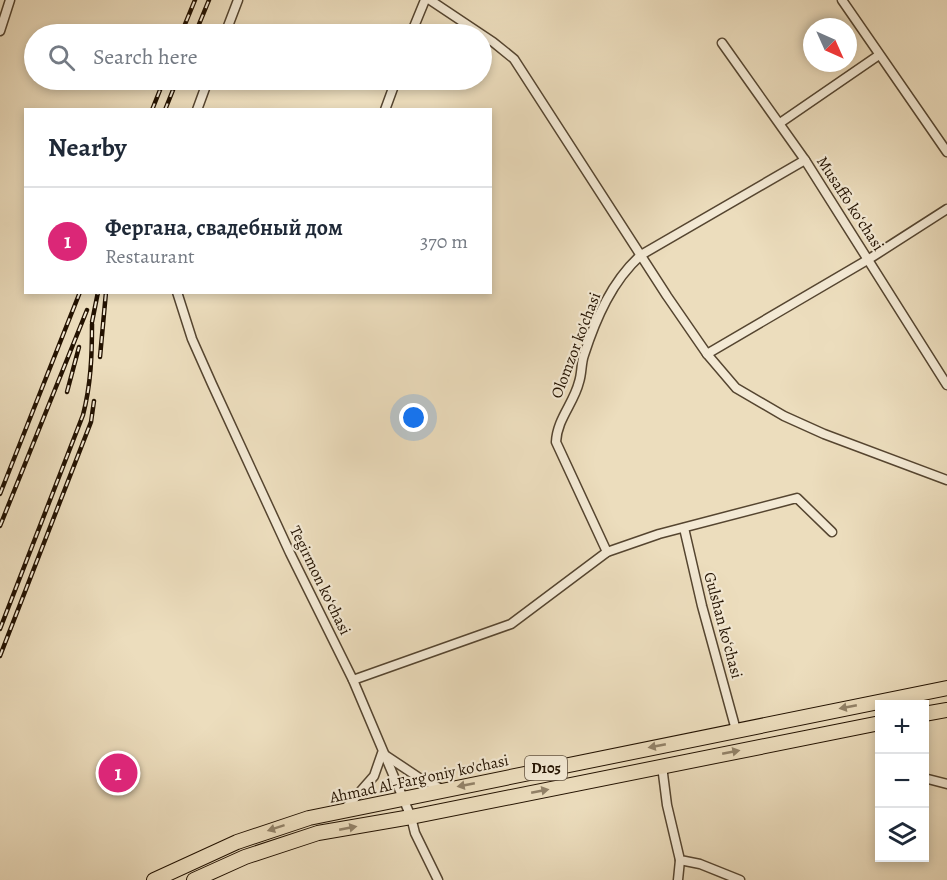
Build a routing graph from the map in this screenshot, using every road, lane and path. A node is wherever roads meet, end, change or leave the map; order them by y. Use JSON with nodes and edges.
{"nodes":[{"id":1,"x":10,"y":0,"type":"edge"},
{"id":2,"x":238,"y":0,"type":"edge"},
{"id":3,"x":425,"y":0,"type":"edge"},
{"id":4,"x":430,"y":0,"type":"edge"},
{"id":5,"x":842,"y":0,"type":"edge"},
{"id":6,"x":229,"y":24,"type":"edge"},
{"id":7,"x":415,"y":24,"type":"edge"},
{"id":8,"x":466,"y":24,"type":"edge"},
{"id":9,"x":0,"y":31,"type":"edge"},
{"id":10,"x":492,"y":42,"type":"edge"},
{"id":11,"x":722,"y":43,"type":"dead end"},
{"id":12,"x":879,"y":55,"type":"junction"},
{"id":13,"x":204,"y":90,"type":"edge"},
{"id":14,"x":393,"y":90,"type":"edge"},
{"id":15,"x":198,"y":108,"type":"edge"},
{"id":16,"x":387,"y":108,"type":"edge"},
{"id":17,"x":780,"y":123,"type":"junction"},
{"id":18,"x":947,"y":152,"type":"edge"},
{"id":19,"x":805,"y":160,"type":"junction"},
{"id":20,"x":947,"y":209,"type":"edge"},
{"id":21,"x":641,"y":255,"type":"junction"},
{"id":22,"x":869,"y":259,"type":"junction"},
{"id":23,"x":178,"y":294,"type":"edge"},
{"id":24,"x":707,"y":354,"type":"junction"},
{"id":25,"x":947,"y":385,"type":"edge"},
{"id":26,"x":947,"y":480,"type":"edge"},
{"id":27,"x":684,"y":528,"type":"junction"},
{"id":28,"x":832,"y":532,"type":"dead end"},
{"id":29,"x":607,"y":552,"type":"junction"},
{"id":30,"x":352,"y":680,"type":"junction"},
{"id":31,"x":947,"y":688,"type":"edge"},
{"id":32,"x":947,"y":710,"type":"edge"},
{"id":33,"x":929,"y":713,"type":"edge"},
{"id":34,"x":875,"y":724,"type":"edge"},
{"id":35,"x":736,"y":730,"type":"junction"},
{"id":36,"x":382,"y":753,"type":"junction"},
{"id":37,"x":662,"y":766,"type":"junction"},
{"id":38,"x":929,"y":779,"type":"edge"},
{"id":39,"x":947,"y":784,"type":"edge"},
{"id":40,"x":442,"y":789,"type":"junction"},
{"id":41,"x":402,"y":798,"type":"junction"},
{"id":42,"x":345,"y":810,"type":"junction"},
{"id":43,"x":411,"y":817,"type":"junction"},
{"id":44,"x":680,"y":860,"type":"junction"},
{"id":45,"x":154,"y":880,"type":"edge"},
{"id":46,"x":194,"y":880,"type":"edge"},
{"id":47,"x":438,"y":880,"type":"edge"},
{"id":48,"x":678,"y":880,"type":"edge"},
{"id":49,"x":740,"y":880,"type":"edge"}],
"edges":[{"from":1,"to":9,"type":"street"},
{"from":2,"to":6,"type":"street"},
{"from":3,"to":7,"type":"street"},
{"from":4,"to":8,"type":"street"},
{"from":5,"to":12,"type":"street"},
{"from":10,"to":21,"type":"street"},
{"from":11,"to":17,"type":"street","name":"Musaffo koʻchasi"},
{"from":12,"to":17,"type":"street"},
{"from":12,"to":18,"type":"street"},
{"from":13,"to":15,"type":"street"},
{"from":14,"to":16,"type":"street"},
{"from":17,"to":19,"type":"street","name":"Musaffo koʻchasi"},
{"from":19,"to":21,"type":"street","name":"Olomzor ko'chasi"},
{"from":19,"to":22,"type":"street","name":"Musaffo koʻchasi"},
{"from":20,"to":22,"type":"street"},
{"from":21,"to":24,"type":"street"},
{"from":21,"to":29,"type":"street","name":"Olomzor ko'chasi"},
{"from":22,"to":24,"type":"street"},
{"from":22,"to":25,"type":"street","name":"Musaffo koʻchasi"},
{"from":23,"to":30,"type":"street","name":"Tegirmon koʻchasi"},
{"from":24,"to":26,"type":"street"},
{"from":27,"to":28,"type":"street"},
{"from":27,"to":29,"type":"street"},
{"from":27,"to":35,"type":"street","name":"Gulshan koʻchasi"},
{"from":29,"to":30,"type":"street"},
{"from":30,"to":36,"type":"street","name":"Tegirmon koʻchasi"},
{"from":31,"to":35,"type":"highway","name":"Ahmad Al-Farg'oniy ko'chasi","number":"D105","one_way":true},
{"from":32,"to":33,"type":"highway"},
{"from":37,"to":34,"type":"highway","name":"Ahmad Al-Farg'oniy ko'chasi","number":"D105","one_way":true},
{"from":35,"to":40,"type":"highway","name":"Ahmad Al-Farg'oniy ko'chasi","number":"D105","one_way":true},
{"from":36,"to":40,"type":"street"},
{"from":36,"to":41,"type":"street","name":"Tegirmon koʻchasi"},
{"from":36,"to":42,"type":"street"},
{"from":43,"to":37,"type":"highway","name":"Ahmad Al-Farg'oniy ko'chasi","number":"D105","one_way":true},
{"from":37,"to":44,"type":"street"},
{"from":38,"to":39,"type":"street"},
{"from":40,"to":41,"type":"highway","name":"Ahmad Al-Farg'oniy ko'chasi","number":"D105"},
{"from":41,"to":42,"type":"highway","name":"Ahmad Al-Farg'oniy ko'chasi","number":"D105"},
{"from":41,"to":43,"type":"street","name":"Tegirmon koʻchasi"},
{"from":42,"to":45,"type":"highway","name":"Ahmad Al-Farg'oniy ko'chasi","number":"D105","one_way":true},
{"from":46,"to":43,"type":"highway","name":"Ahmad Al-Farg'oniy ko'chasi","number":"D105","one_way":true},
{"from":43,"to":47,"type":"street","name":"Tegirmon koʻchasi"},
{"from":44,"to":48,"type":"street"},
{"from":44,"to":49,"type":"street"}]}
